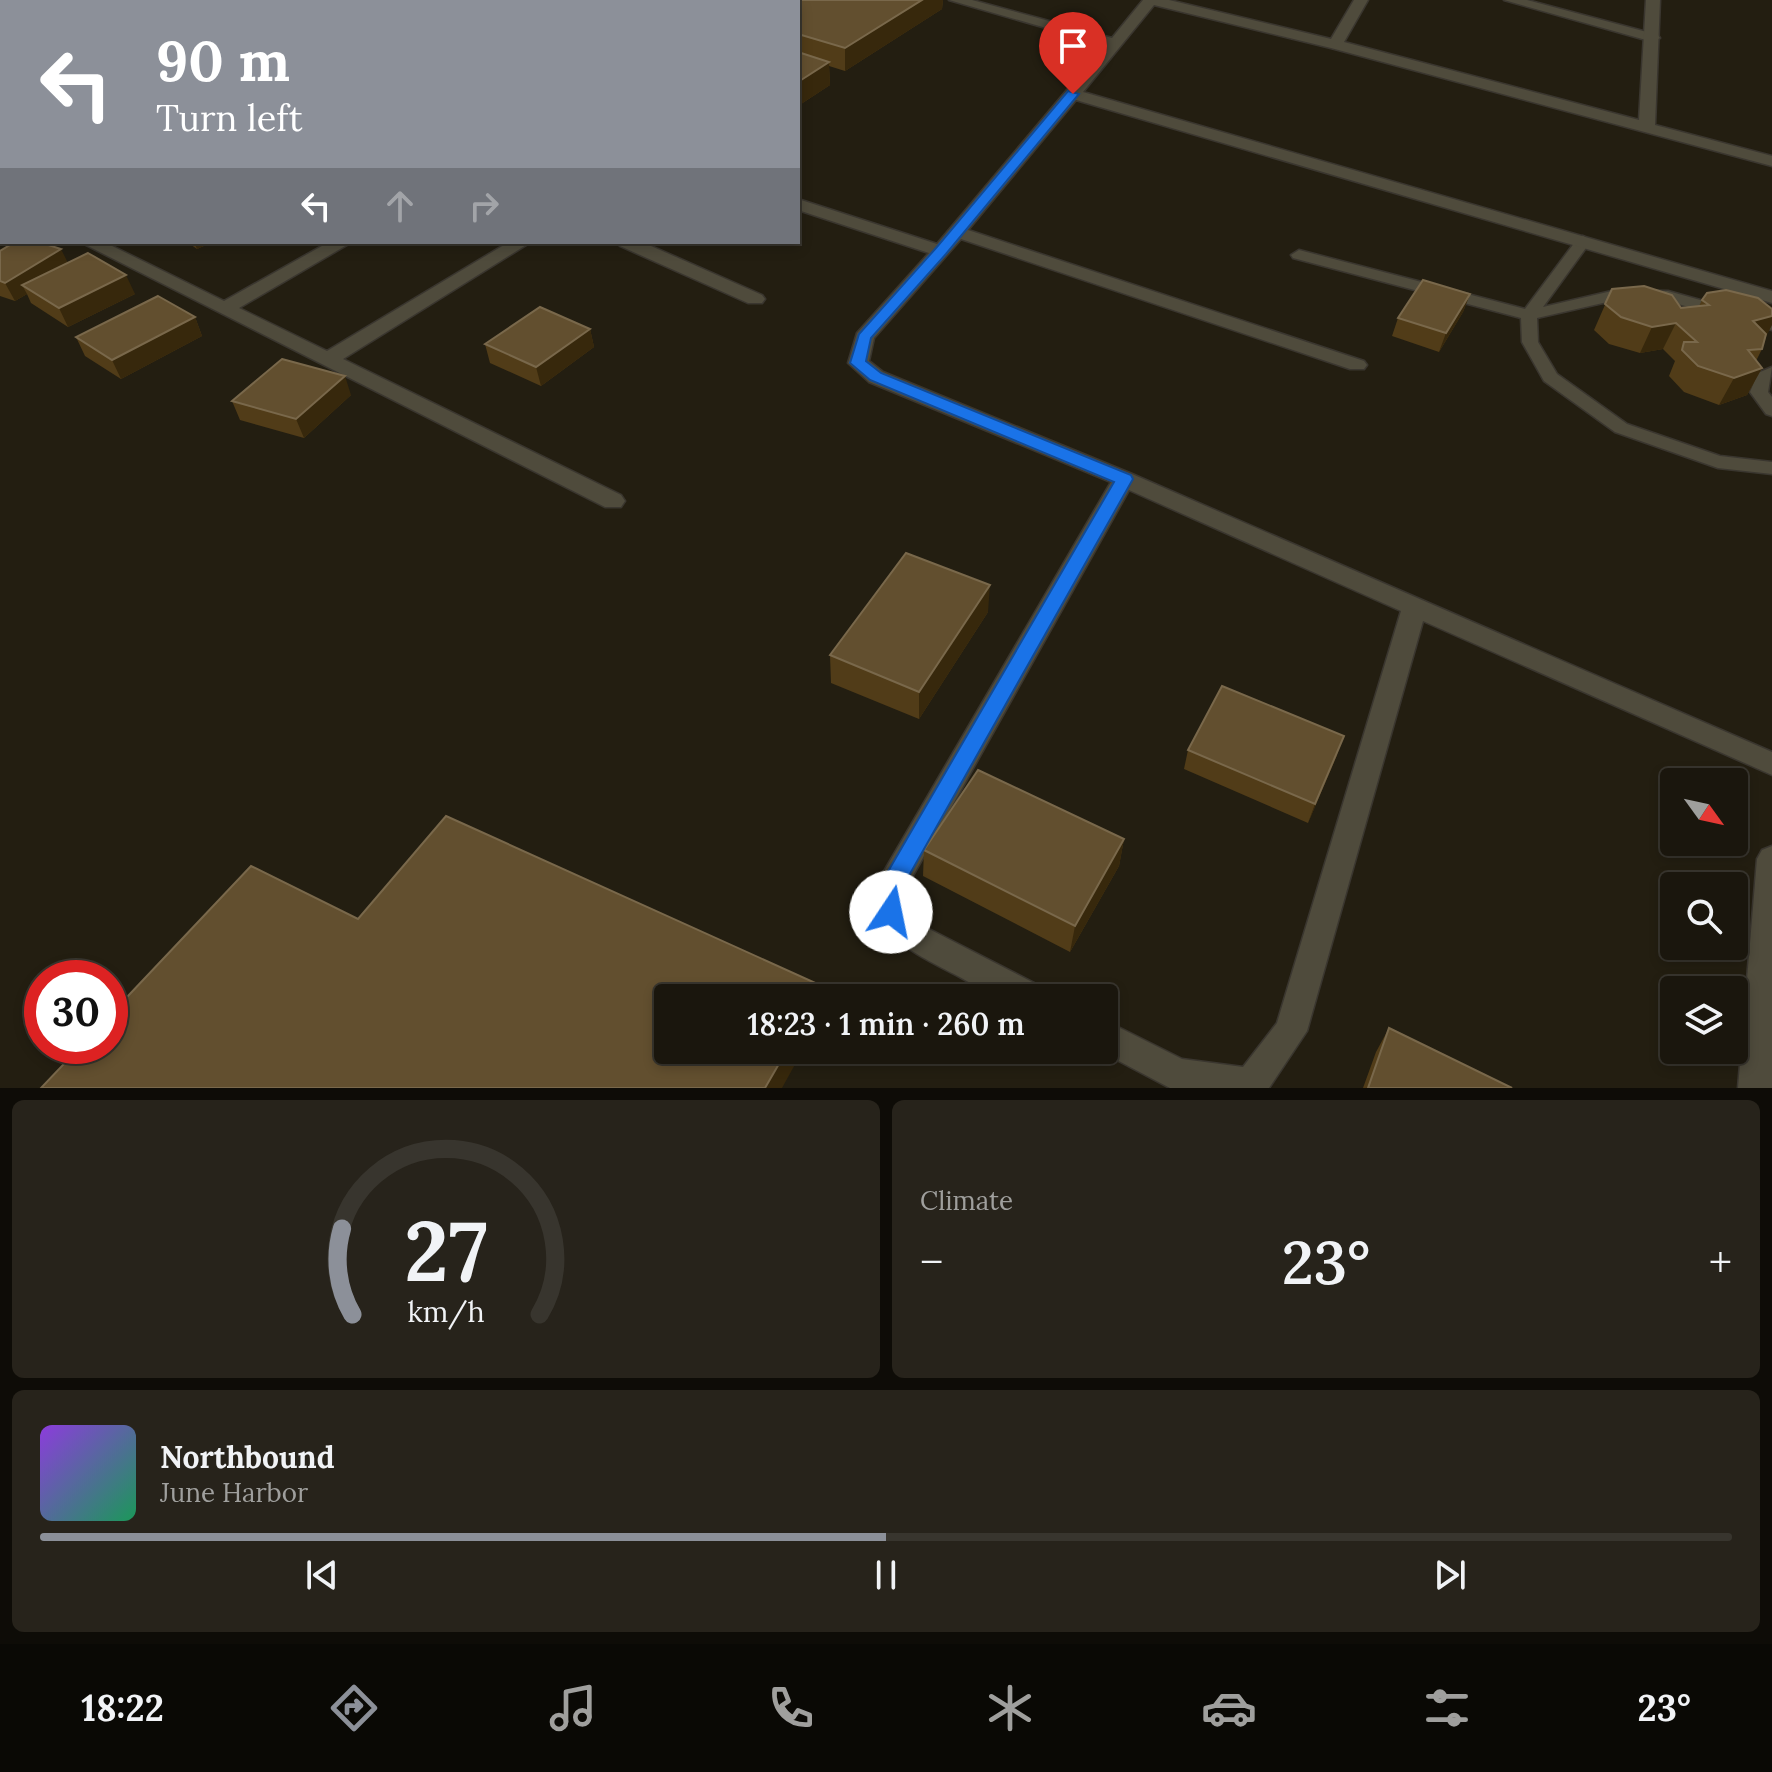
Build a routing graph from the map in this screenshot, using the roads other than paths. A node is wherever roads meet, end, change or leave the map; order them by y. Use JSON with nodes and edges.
{"nodes":[{"id":1,"x":956,"y":0,"type":"edge"},
{"id":2,"x":1151,"y":0,"type":"edge"},
{"id":3,"x":1361,"y":0,"type":"edge"},
{"id":4,"x":1511,"y":0,"type":"edge"},
{"id":5,"x":1653,"y":0,"type":"edge"},
{"id":6,"x":1653,"y":38,"type":"junction"},
{"id":7,"x":1115,"y":43,"type":"junction"},
{"id":8,"x":1335,"y":44,"type":"junction"},
{"id":9,"x":1073,"y":94,"type":"junction"},
{"id":10,"x":1647,"y":127,"type":"junction"},
{"id":11,"x":1772,"y":161,"type":"edge"},
{"id":12,"x":800,"y":205,"type":"edge"},
{"id":13,"x":957,"y":232,"type":"junction"},
{"id":14,"x":1583,"y":241,"type":"junction"},
{"id":15,"x":93,"y":244,"type":"edge"},
{"id":16,"x":339,"y":244,"type":"edge"},
{"id":17,"x":519,"y":244,"type":"edge"},
{"id":18,"x":631,"y":244,"type":"edge"},
{"id":19,"x":941,"y":251,"type":"junction"},
{"id":20,"x":1299,"y":255,"type":"dead end"},
{"id":21,"x":1772,"y":297,"type":"edge"},
{"id":22,"x":755,"y":299,"type":"dead end"},
{"id":23,"x":224,"y":309,"type":"junction"},
{"id":24,"x":1529,"y":315,"type":"junction"},
{"id":25,"x":1772,"y":325,"type":"edge"},
{"id":26,"x":327,"y":360,"type":"junction"},
{"id":27,"x":1357,"y":365,"type":"dead end"},
{"id":28,"x":1772,"y":372,"type":"edge"},
{"id":29,"x":1772,"y":410,"type":"edge"},
{"id":30,"x":1772,"y":468,"type":"edge"},
{"id":31,"x":1124,"y":479,"type":"junction"},
{"id":32,"x":613,"y":501,"type":"dead end"},
{"id":33,"x":1414,"y":609,"type":"junction"},
{"id":34,"x":1772,"y":764,"type":"edge"},
{"id":35,"x":1772,"y":859,"type":"edge"},
{"id":36,"x":1004,"y":984,"type":"edge"},
{"id":37,"x":1118,"y":1043,"type":"edge"},
{"id":38,"x":1755,"y":1088,"type":"edge"}],
"edges":[{"from":1,"to":7,"type":"street"},
{"from":2,"to":7,"type":"street"},
{"from":2,"to":8,"type":"street"},
{"from":3,"to":8,"type":"street"},
{"from":4,"to":6,"type":"street"},
{"from":5,"to":6,"type":"street"},
{"from":6,"to":10,"type":"street"},
{"from":7,"to":9,"type":"street"},
{"from":8,"to":10,"type":"street"},
{"from":9,"to":13,"type":"street"},
{"from":9,"to":14,"type":"street"},
{"from":10,"to":11,"type":"street"},
{"from":12,"to":19,"type":"street"},
{"from":13,"to":19,"type":"street"},
{"from":13,"to":27,"type":"street"},
{"from":14,"to":21,"type":"street"},
{"from":14,"to":24,"type":"lane"},
{"from":15,"to":23,"type":"street"},
{"from":16,"to":23,"type":"street"},
{"from":17,"to":26,"type":"street"},
{"from":18,"to":22,"type":"street"},
{"from":19,"to":31,"type":"street"},
{"from":20,"to":24,"type":"lane"},
{"from":23,"to":26,"type":"street"},
{"from":24,"to":25,"type":"lane"},
{"from":24,"to":30,"type":"lane"},
{"from":26,"to":32,"type":"street"},
{"from":28,"to":29,"type":"lane"},
{"from":31,"to":33,"type":"street"},
{"from":31,"to":36,"type":"street"},
{"from":33,"to":34,"type":"street"},
{"from":33,"to":37,"type":"street"},
{"from":35,"to":38,"type":"street"}]}
